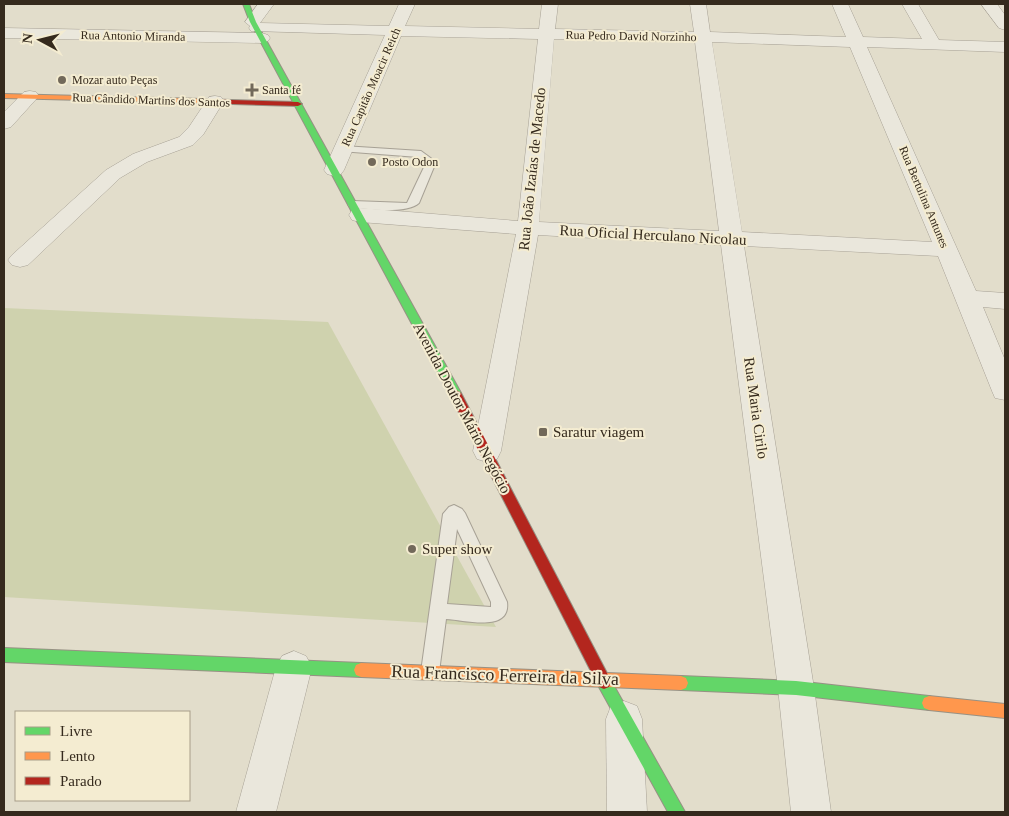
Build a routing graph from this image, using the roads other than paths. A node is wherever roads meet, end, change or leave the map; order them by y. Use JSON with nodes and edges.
{"nodes":[{"id":1,"x":246,"y":4,"type":"edge"},
{"id":2,"x":266,"y":4,"type":"edge"},
{"id":3,"x":407,"y":4,"type":"edge"},
{"id":4,"x":550,"y":4,"type":"edge"},
{"id":5,"x":698,"y":4,"type":"edge"},
{"id":6,"x":840,"y":4,"type":"edge"},
{"id":7,"x":910,"y":4,"type":"edge"},
{"id":8,"x":989,"y":4,"type":"edge"},
{"id":9,"x":1005,"y":25,"type":"edge"},
{"id":10,"x":258,"y":29,"type":"junction"},
{"id":11,"x":396,"y":31,"type":"junction"},
{"id":12,"x":4,"y":33,"type":"edge"},
{"id":13,"x":547,"y":35,"type":"junction"},
{"id":14,"x":702,"y":37,"type":"junction"},
{"id":15,"x":856,"y":42,"type":"junction"},
{"id":16,"x":934,"y":45,"type":"junction"},
{"id":17,"x":1005,"y":47,"type":"edge"},
{"id":18,"x":4,"y":96,"type":"edge"},
{"id":19,"x":30,"y":96,"type":"junction"},
{"id":20,"x":215,"y":101,"type":"junction"},
{"id":21,"x":298,"y":104,"type":"junction"},
{"id":22,"x":4,"y":123,"type":"edge"},
{"id":23,"x":343,"y":149,"type":"junction"},
{"id":24,"x":334,"y":170,"type":"junction"},
{"id":25,"x":357,"y":210,"type":"junction"},
{"id":26,"x":528,"y":228,"type":"junction"},
{"id":27,"x":731,"y":239,"type":"junction"},
{"id":28,"x":947,"y":250,"type":"junction"},
{"id":29,"x":20,"y":260,"type":"dead end"},
{"id":30,"x":966,"y":298,"type":"junction"},
{"id":31,"x":1005,"y":301,"type":"edge"},
{"id":32,"x":1005,"y":392,"type":"edge"},
{"id":33,"x":487,"y":451,"type":"junction"},
{"id":34,"x":438,"y":611,"type":"junction"},
{"id":35,"x":4,"y":655,"type":"edge"},
{"id":36,"x":294,"y":667,"type":"junction"},
{"id":37,"x":430,"y":672,"type":"junction"},
{"id":38,"x":603,"y":679,"type":"junction"},
{"id":39,"x":796,"y":688,"type":"junction"},
{"id":40,"x":1005,"y":710,"type":"edge"},
{"id":41,"x":624,"y":714,"type":"junction"},
{"id":42,"x":256,"y":812,"type":"edge"},
{"id":43,"x":627,"y":812,"type":"edge"},
{"id":44,"x":677,"y":812,"type":"edge"},
{"id":45,"x":811,"y":812,"type":"edge"}],
"edges":[{"from":1,"to":10,"type":"main road","name":"Avenida Doutor Mário Negócio"},
{"from":2,"to":10,"type":"street"},
{"from":3,"to":11,"type":"street","name":"Rua Capitão Moacir Reich"},
{"from":4,"to":13,"type":"street","name":"Rua João Izaías de Macedo"},
{"from":5,"to":14,"type":"street","name":"Rua Maria Cirilo"},
{"from":6,"to":15,"type":"street","name":"Rua Bertulina Antunes"},
{"from":7,"to":16,"type":"street"},
{"from":8,"to":9,"type":"street"},
{"from":10,"to":11,"type":"street","name":"Rua Pedro David Norzinho"},
{"from":10,"to":12,"type":"street","name":"Rua Antonio Miranda"},
{"from":10,"to":21,"type":"main road","name":"Avenida Doutor Mário Negócio"},
{"from":11,"to":13,"type":"street","name":"Rua Pedro David Norzinho"},
{"from":11,"to":23,"type":"street","name":"Rua Capitão Moacir Reich"},
{"from":13,"to":14,"type":"street","name":"Rua Pedro David Norzinho"},
{"from":13,"to":26,"type":"street","name":"Rua João Izaías de Macedo"},
{"from":14,"to":15,"type":"street","name":"Rua Pedro David Norzinho"},
{"from":14,"to":27,"type":"street","name":"Rua Maria Cirilo"},
{"from":15,"to":16,"type":"street","name":"Rua Pedro David Norzinho"},
{"from":15,"to":28,"type":"street","name":"Rua Bertulina Antunes"},
{"from":16,"to":17,"type":"street","name":"Rua Pedro David Norzinho"},
{"from":18,"to":19,"type":"main road","name":"Rua Cândido Martins dos Santos"},
{"from":19,"to":20,"type":"main road","name":"Rua Cândido Martins dos Santos"},
{"from":19,"to":22,"type":"street"},
{"from":20,"to":21,"type":"main road","name":"Rua Cândido Martins dos Santos"},
{"from":20,"to":29,"type":"street"},
{"from":21,"to":24,"type":"main road","name":"Avenida Doutor Mário Negócio"},
{"from":23,"to":24,"type":"street","name":"Rua Capitão Moacir Reich"},
{"from":23,"to":25,"type":"lane"},
{"from":24,"to":25,"type":"main road","name":"Avenida Doutor Mário Negócio"},
{"from":25,"to":26,"type":"street","name":"Rua Oficial Herculano Nicolau"},
{"from":25,"to":33,"type":"main road","name":"Avenida Doutor Mário Negócio"},
{"from":26,"to":27,"type":"street","name":"Rua Oficial Herculano Nicolau"},
{"from":26,"to":33,"type":"street","name":"Rua João Izaías de Macedo"},
{"from":27,"to":28,"type":"street","name":"Rua Oficial Herculano Nicolau"},
{"from":27,"to":39,"type":"street","name":"Rua Maria Cirilo"},
{"from":28,"to":30,"type":"street","name":"Rua Bertulina Antunes"},
{"from":30,"to":31,"type":"street"},
{"from":30,"to":32,"type":"street","name":"Rua Bertulina Antunes"},
{"from":33,"to":38,"type":"main road","name":"Avenida Doutor Mário Negócio"},
{"from":34,"to":34,"type":"lane"},
{"from":34,"to":37,"type":"lane"},
{"from":35,"to":36,"type":"main road","name":"Rua Francisco Ferreira da Silva"},
{"from":36,"to":37,"type":"main road","name":"Rua Francisco Ferreira da Silva"},
{"from":36,"to":42,"type":"street"},
{"from":37,"to":38,"type":"main road","name":"Rua Francisco Ferreira da Silva"},
{"from":38,"to":39,"type":"main road","name":"Rua Francisco Ferreira da Silva"},
{"from":38,"to":41,"type":"main road","name":"Avenida Doutor Mário Negócio"},
{"from":39,"to":40,"type":"main road","name":"Rua Francisco Ferreira da Silva"},
{"from":39,"to":45,"type":"street","name":"Rua Maria Cirilo"},
{"from":41,"to":43,"type":"street"},
{"from":41,"to":44,"type":"main road","name":"Avenida Doutor Mário Negócio"}]}
